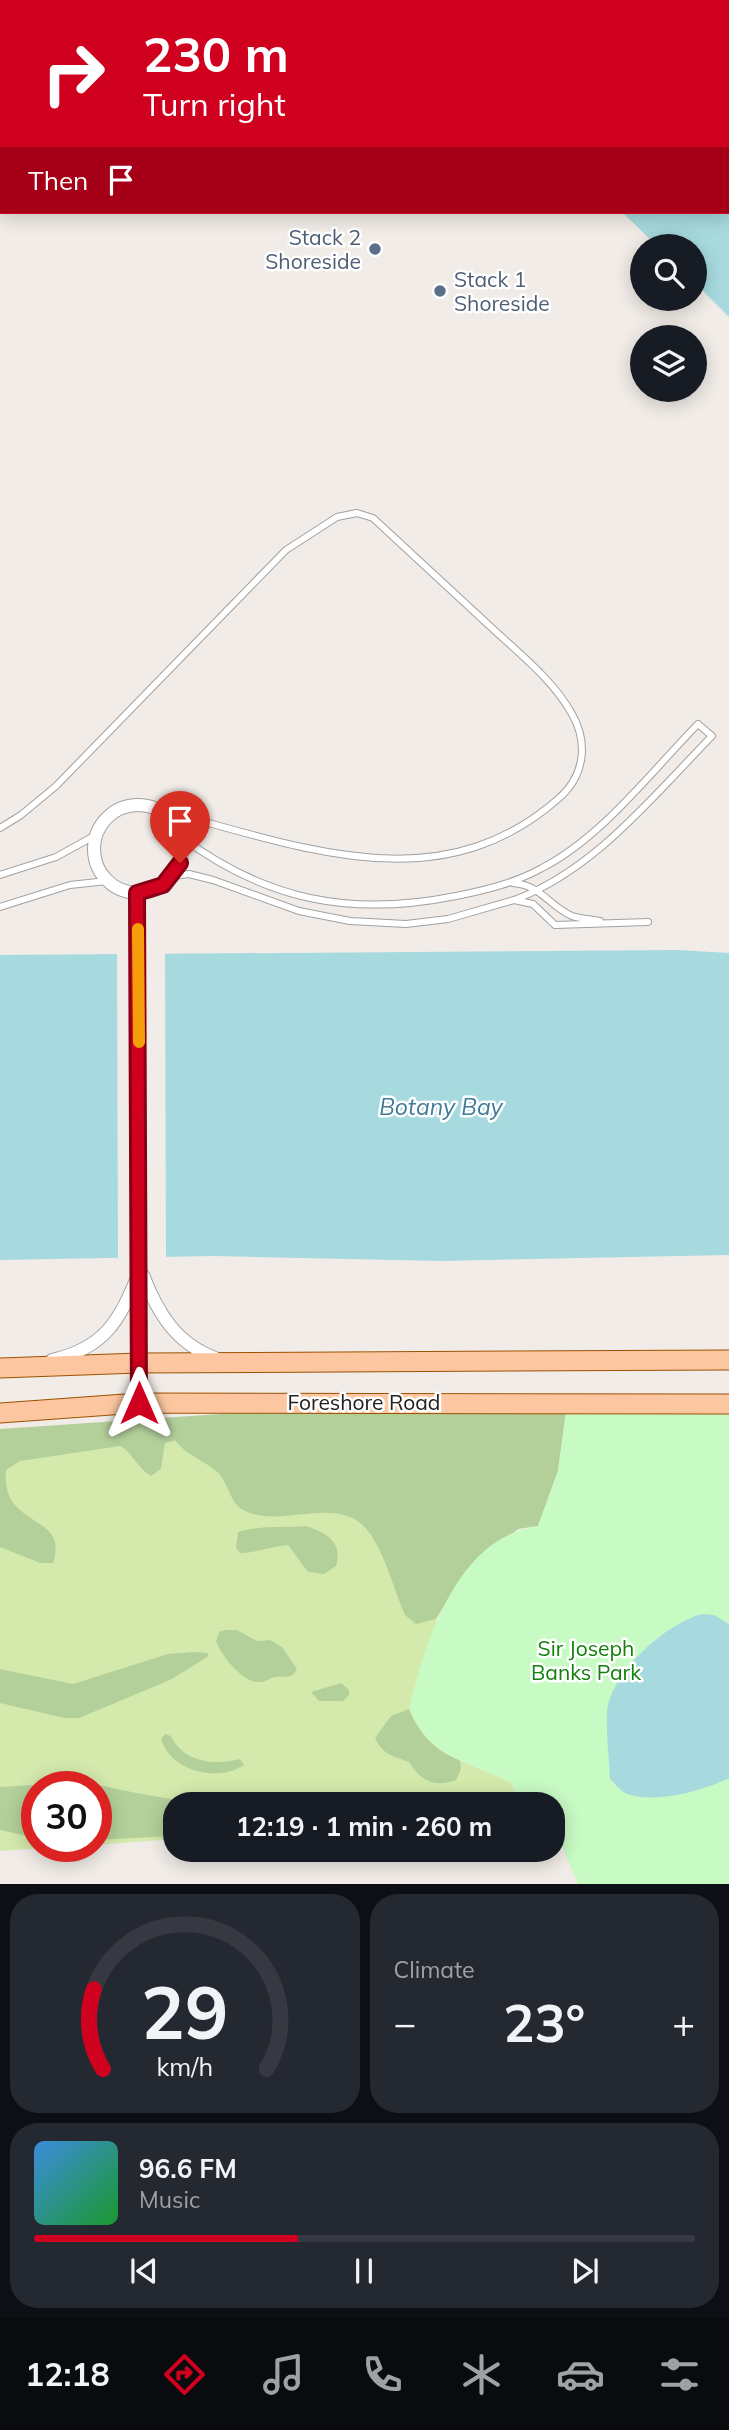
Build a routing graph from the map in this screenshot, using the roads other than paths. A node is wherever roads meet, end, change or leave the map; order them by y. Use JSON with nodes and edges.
{"nodes":[{"id":1,"x":152,"y":807,"type":"junction"},
{"id":2,"x":0,"y":828,"type":"edge"},
{"id":3,"x":96,"y":835,"type":"junction"},
{"id":4,"x":180,"y":836,"type":"junction"},
{"id":5,"x":0,"y":875,"type":"edge"},
{"id":6,"x":173,"y":876,"type":"junction"},
{"id":7,"x":107,"y":881,"type":"junction"},
{"id":8,"x":509,"y":883,"type":"junction"},
{"id":9,"x":540,"y":890,"type":"junction"},
{"id":10,"x":137,"y":893,"type":"junction"},
{"id":11,"x":514,"y":900,"type":"junction"},
{"id":12,"x":0,"y":907,"type":"edge"},
{"id":13,"x":609,"y":922,"type":"junction"},
{"id":14,"x":648,"y":922,"type":"dead end"},
{"id":15,"x":140,"y":1268,"type":"junction"},
{"id":16,"x":729,"y":1360,"type":"edge"},
{"id":17,"x":229,"y":1362,"type":"junction"},
{"id":18,"x":139,"y":1363,"type":"junction"},
{"id":19,"x":10,"y":1368,"type":"edge"},
{"id":20,"x":139,"y":1403,"type":"junction"},
{"id":21,"x":729,"y":1404,"type":"edge"},
{"id":22,"x":0,"y":1413,"type":"edge"}],
"edges":[{"from":1,"to":2,"type":"lane"},
{"from":1,"to":3,"type":"street"},
{"from":1,"to":4,"type":"street"},
{"from":3,"to":5,"type":"lane"},
{"from":3,"to":7,"type":"street"},
{"from":4,"to":6,"type":"street"},
{"from":4,"to":8,"type":"lane"},
{"from":6,"to":10,"type":"street"},
{"from":6,"to":11,"type":"lane"},
{"from":7,"to":10,"type":"street"},
{"from":7,"to":12,"type":"lane"},
{"from":8,"to":9,"type":"lane"},
{"from":8,"to":9,"type":"lane"},
{"from":9,"to":11,"type":"lane"},
{"from":9,"to":13,"type":"lane"},
{"from":10,"to":15,"type":"street"},
{"from":11,"to":13,"type":"lane"},
{"from":13,"to":14,"type":"lane"},
{"from":15,"to":17,"type":"street"},
{"from":15,"to":18,"type":"street"},
{"from":15,"to":19,"type":"street"},
{"from":16,"to":17,"type":"main road","name":"Foreshore Road"},
{"from":17,"to":18,"type":"main road","name":"Foreshore Road"},
{"from":18,"to":19,"type":"main road","name":"Foreshore Road"},
{"from":18,"to":20,"type":"street"},
{"from":20,"to":21,"type":"main road","name":"Foreshore Road"},
{"from":20,"to":22,"type":"main road","name":"Foreshore Road"}]}
